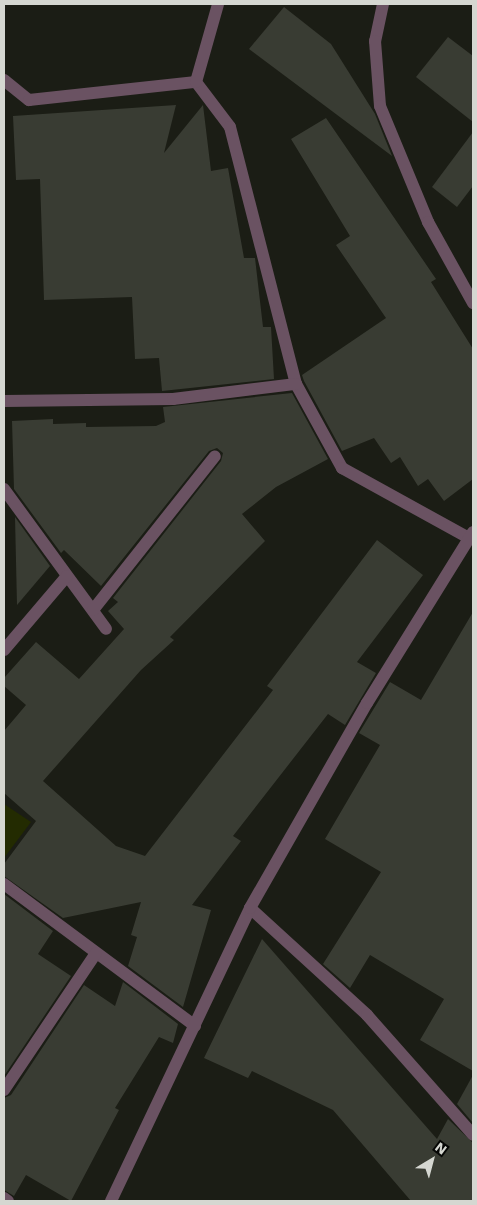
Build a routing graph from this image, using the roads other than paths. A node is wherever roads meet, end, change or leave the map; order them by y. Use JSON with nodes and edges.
{"nodes":[{"id":1,"x":218,"y":4,"type":"edge"},
{"id":2,"x":383,"y":4,"type":"edge"},
{"id":3,"x":4,"y":80,"type":"edge"},
{"id":4,"x":196,"y":82,"type":"junction"},
{"id":5,"x":473,"y":303,"type":"edge"},
{"id":6,"x":296,"y":384,"type":"junction"},
{"id":7,"x":4,"y":402,"type":"edge"},
{"id":8,"x":215,"y":456,"type":"dead end"},
{"id":9,"x":4,"y":489,"type":"edge"},
{"id":10,"x":471,"y":535,"type":"edge"},
{"id":11,"x":67,"y":576,"type":"junction"},
{"id":12,"x":93,"y":610,"type":"junction"},
{"id":13,"x":106,"y":629,"type":"dead end"},
{"id":14,"x":4,"y":650,"type":"edge"},
{"id":15,"x":4,"y":884,"type":"edge"},
{"id":16,"x":250,"y":908,"type":"junction"},
{"id":17,"x":96,"y":952,"type":"junction"},
{"id":18,"x":195,"y":1026,"type":"junction"},
{"id":19,"x":4,"y":1090,"type":"edge"},
{"id":20,"x":473,"y":1136,"type":"edge"},
{"id":21,"x":4,"y":1198,"type":"edge"},
{"id":22,"x":8,"y":1201,"type":"edge"},
{"id":23,"x":111,"y":1201,"type":"edge"}],
"edges":[{"from":1,"to":4,"type":"street"},
{"from":2,"to":5,"type":"street"},
{"from":3,"to":4,"type":"street"},
{"from":4,"to":6,"type":"street"},
{"from":6,"to":7,"type":"street"},
{"from":6,"to":10,"type":"street"},
{"from":8,"to":12,"type":"street"},
{"from":9,"to":11,"type":"street"},
{"from":10,"to":16,"type":"street"},
{"from":11,"to":12,"type":"street"},
{"from":11,"to":14,"type":"street"},
{"from":12,"to":13,"type":"street"},
{"from":15,"to":17,"type":"street"},
{"from":16,"to":18,"type":"street"},
{"from":16,"to":20,"type":"street"},
{"from":17,"to":18,"type":"street"},
{"from":17,"to":19,"type":"street"},
{"from":18,"to":23,"type":"street"},
{"from":21,"to":22,"type":"street"}]}
